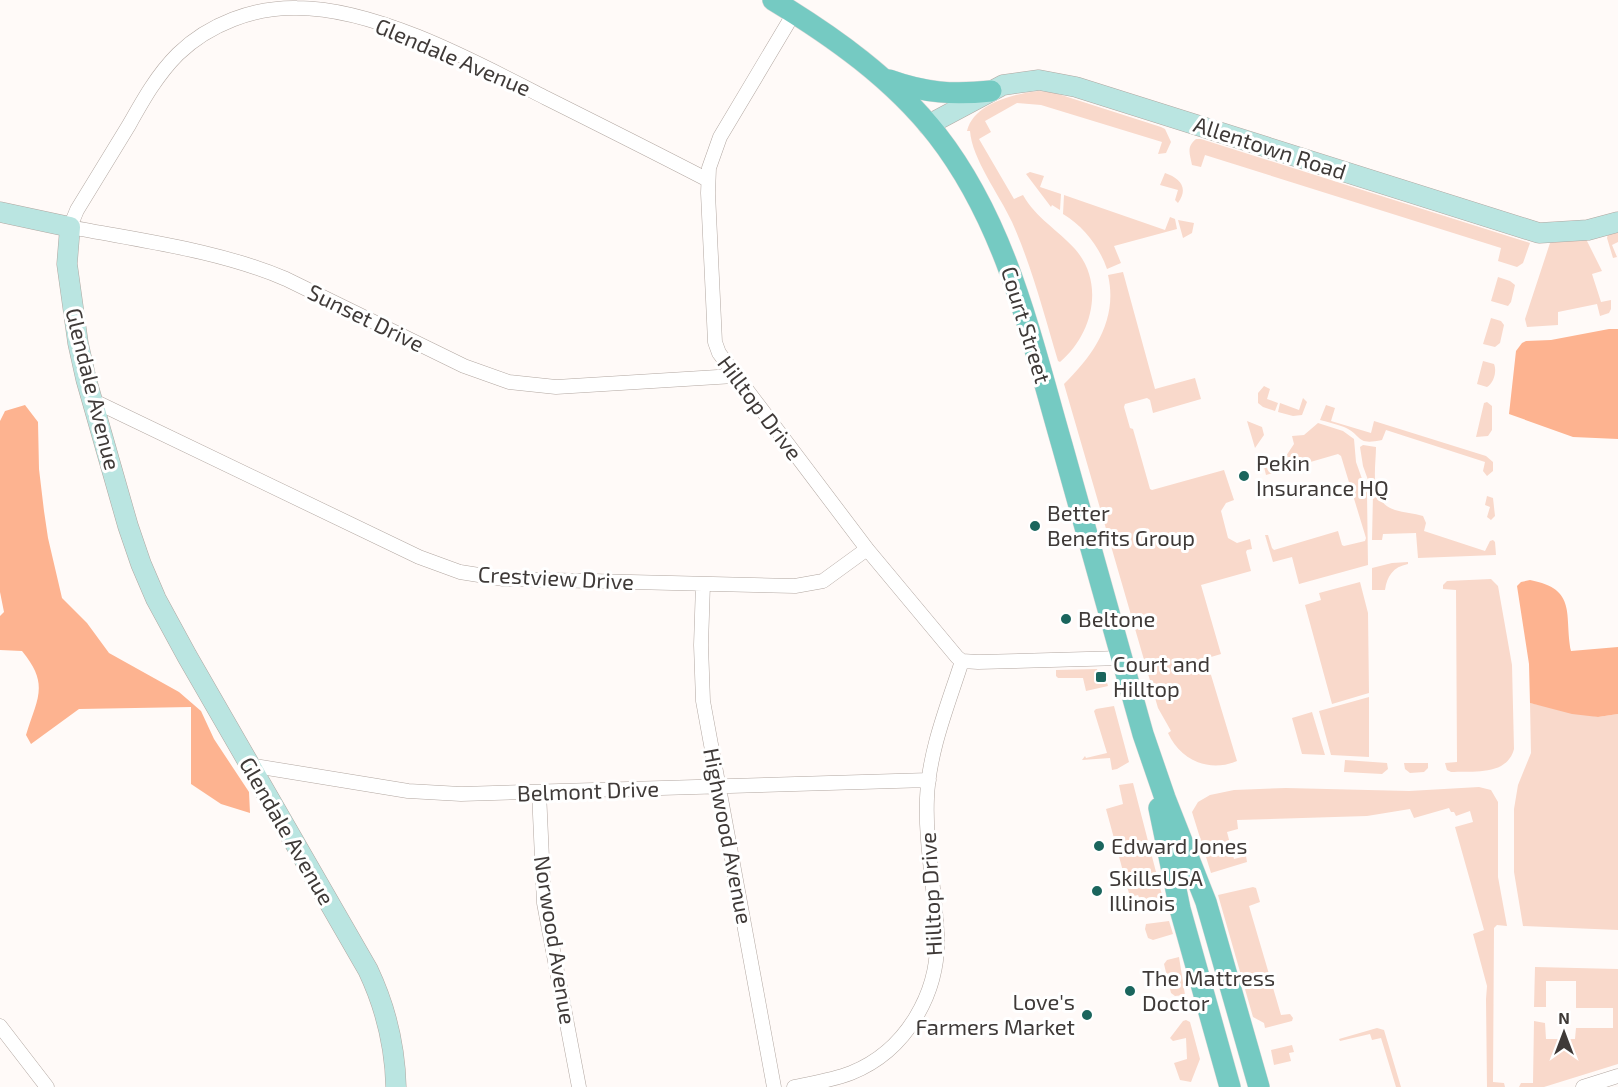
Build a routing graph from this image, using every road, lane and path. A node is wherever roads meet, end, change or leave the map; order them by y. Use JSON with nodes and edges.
{"nodes":[{"id":1,"x":773,"y":0,"type":"edge"},
{"id":2,"x":281,"y":4,"type":"edge"},
{"id":3,"x":794,"y":13,"type":"junction"},
{"id":4,"x":882,"y":78,"type":"junction"},
{"id":5,"x":991,"y":91,"type":"junction"},
{"id":6,"x":928,"y":125,"type":"junction"},
{"id":7,"x":708,"y":180,"type":"junction"},
{"id":8,"x":0,"y":212,"type":"edge"},
{"id":9,"x":1618,"y":222,"type":"edge"},
{"id":10,"x":70,"y":227,"type":"junction"},
{"id":11,"x":734,"y":376,"type":"junction"},
{"id":12,"x":92,"y":400,"type":"junction"},
{"id":13,"x":867,"y":549,"type":"junction"},
{"id":14,"x":703,"y":584,"type":"junction"},
{"id":15,"x":1122,"y":658,"type":"junction"},
{"id":16,"x":962,"y":661,"type":"junction"},
{"id":17,"x":1143,"y":734,"type":"junction"},
{"id":18,"x":249,"y":765,"type":"junction"},
{"id":19,"x":929,"y":780,"type":"junction"},
{"id":20,"x":718,"y":787,"type":"junction"},
{"id":21,"x":539,"y":792,"type":"junction"},
{"id":22,"x":0,"y":1026,"type":"edge"},
{"id":23,"x":1618,"y":1076,"type":"edge"},
{"id":24,"x":47,"y":1087,"type":"edge"},
{"id":25,"x":396,"y":1087,"type":"edge"},
{"id":26,"x":579,"y":1087,"type":"edge"},
{"id":27,"x":774,"y":1087,"type":"edge"},
{"id":28,"x":794,"y":1087,"type":"edge"},
{"id":29,"x":1230,"y":1087,"type":"edge"},
{"id":30,"x":1259,"y":1087,"type":"edge"},
{"id":31,"x":1583,"y":1087,"type":"edge"}],
"edges":[{"from":1,"to":3,"type":"main road","name":"Court Street"},
{"from":2,"to":7,"type":"street","name":"Glendale Avenue"},
{"from":2,"to":10,"type":"street","name":"Glendale Avenue"},
{"from":3,"to":4,"type":"main road","name":"Court Street"},
{"from":3,"to":7,"type":"street","name":"Hilltop Drive"},
{"from":4,"to":5,"type":"main road"},
{"from":4,"to":6,"type":"main road","name":"Court Street"},
{"from":5,"to":6,"type":"street","name":"Allentown Road"},
{"from":5,"to":9,"type":"street","name":"Allentown Road"},
{"from":6,"to":15,"type":"main road","name":"Court Street"},
{"from":7,"to":11,"type":"street","name":"Hilltop Drive"},
{"from":8,"to":10,"type":"street","name":"Sunset Drive"},
{"from":10,"to":11,"type":"street","name":"Sunset Drive"},
{"from":10,"to":12,"type":"street","name":"Glendale Avenue"},
{"from":11,"to":13,"type":"street","name":"Hilltop Drive"},
{"from":12,"to":14,"type":"street","name":"Crestview Drive"},
{"from":12,"to":18,"type":"street","name":"Glendale Avenue"},
{"from":13,"to":14,"type":"street","name":"Crestview Drive"},
{"from":13,"to":16,"type":"street","name":"Hilltop Drive"},
{"from":14,"to":20,"type":"street","name":"Highwood Avenue"},
{"from":15,"to":16,"type":"street"},
{"from":15,"to":17,"type":"main road","name":"Court Street"},
{"from":16,"to":19,"type":"street","name":"Hilltop Drive"},
{"from":17,"to":29,"type":"main road","name":"Court Street"},
{"from":17,"to":30,"type":"main road","name":"Court Street"},
{"from":18,"to":21,"type":"street","name":"Belmont Drive"},
{"from":18,"to":25,"type":"street","name":"Glendale Avenue"},
{"from":19,"to":20,"type":"street","name":"Belmont Drive"},
{"from":19,"to":28,"type":"street","name":"Hilltop Drive"},
{"from":20,"to":21,"type":"street","name":"Belmont Drive"},
{"from":20,"to":27,"type":"street","name":"Highwood Avenue"},
{"from":21,"to":26,"type":"street","name":"Norwood Avenue"},
{"from":22,"to":24,"type":"street"},
{"from":23,"to":31,"type":"street"}]}
